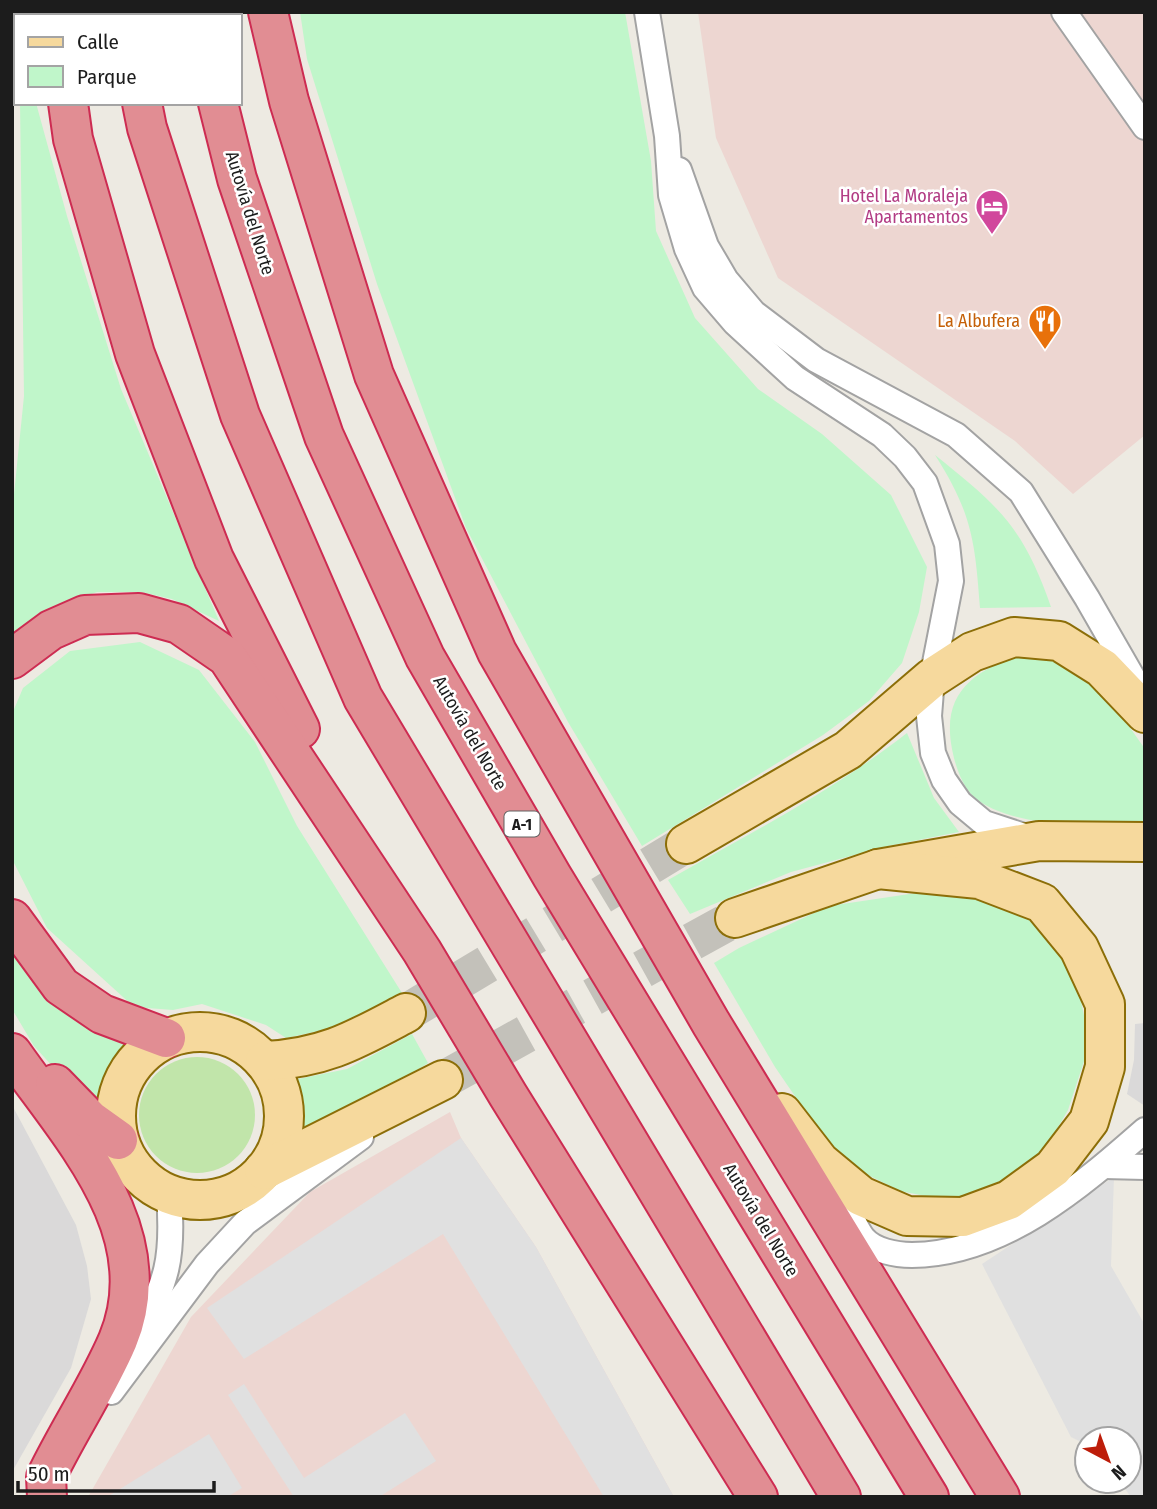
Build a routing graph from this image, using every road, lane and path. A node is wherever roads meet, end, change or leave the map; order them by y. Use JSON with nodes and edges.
{"nodes":[{"id":1,"x":268,"y":12,"type":"edge"},
{"id":2,"x":277,"y":12,"type":"edge"},
{"id":3,"x":646,"y":12,"type":"edge"},
{"id":4,"x":1064,"y":12,"type":"edge"},
{"id":5,"x":289,"y":101,"type":"junction"},
{"id":6,"x":68,"y":105,"type":"edge"},
{"id":7,"x":142,"y":105,"type":"edge"},
{"id":8,"x":218,"y":105,"type":"edge"},
{"id":9,"x":1145,"y":127,"type":"edge"},
{"id":10,"x":667,"y":136,"type":"junction"},
{"id":11,"x":12,"y":659,"type":"edge"},
{"id":12,"x":932,"y":678,"type":"junction"},
{"id":13,"x":1145,"y":699,"type":"edge"},
{"id":14,"x":1145,"y":713,"type":"edge"},
{"id":15,"x":1039,"y":841,"type":"junction"},
{"id":16,"x":1145,"y":842,"type":"edge"},
{"id":17,"x":686,"y":844,"type":"tunnel mouth"},
{"id":18,"x":878,"y":869,"type":"junction"},
{"id":19,"x":379,"y":885,"type":"junction"},
{"id":20,"x":735,"y":918,"type":"tunnel mouth"},
{"id":21,"x":12,"y":919,"type":"edge"},
{"id":22,"x":406,"y":1013,"type":"tunnel mouth"},
{"id":23,"x":711,"y":1023,"type":"junction"},
{"id":24,"x":12,"y":1031,"type":"edge"},
{"id":25,"x":166,"y":1038,"type":"junction"},
{"id":26,"x":12,"y":1054,"type":"edge"},
{"id":27,"x":265,"y":1061,"type":"junction"},
{"id":28,"x":443,"y":1080,"type":"joint"},
{"id":29,"x":1145,"y":1130,"type":"edge"},
{"id":30,"x":118,"y":1140,"type":"junction"},
{"id":31,"x":820,"y":1162,"type":"junction"},
{"id":32,"x":1104,"y":1166,"type":"junction"},
{"id":33,"x":1145,"y":1167,"type":"edge"},
{"id":34,"x":264,"y":1170,"type":"junction"},
{"id":35,"x":169,"y":1195,"type":"junction"},
{"id":36,"x":111,"y":1392,"type":"junction"},
{"id":37,"x":47,"y":1497,"type":"edge"},
{"id":38,"x":53,"y":1497,"type":"edge"},
{"id":39,"x":758,"y":1497,"type":"edge"},
{"id":40,"x":841,"y":1497,"type":"edge"},
{"id":41,"x":929,"y":1497,"type":"edge"},
{"id":42,"x":1000,"y":1497,"type":"edge"}],
"edges":[{"from":1,"to":5,"type":"highway"},
{"from":2,"to":5,"type":"highway"},
{"from":3,"to":10,"type":"street"},
{"from":4,"to":9,"type":"street"},
{"from":5,"to":23,"type":"highway"},
{"from":6,"to":19,"type":"highway"},
{"from":7,"to":40,"type":"highway"},
{"from":8,"to":41,"type":"highway","name":"Autovía del Norte","number":"A-1"},
{"from":10,"to":12,"type":"street"},
{"from":10,"to":13,"type":"street"},
{"from":11,"to":19,"type":"highway"},
{"from":12,"to":14,"type":"main road"},
{"from":12,"to":15,"type":"street"},
{"from":12,"to":17,"type":"main road"},
{"from":15,"to":16,"type":"main road"},
{"from":15,"to":18,"type":"main road"},
{"from":18,"to":20,"type":"main road"},
{"from":18,"to":31,"type":"main road"},
{"from":19,"to":39,"type":"highway"},
{"from":21,"to":25,"type":"highway"},
{"from":22,"to":27,"type":"main road"},
{"from":23,"to":31,"type":"main road"},
{"from":23,"to":42,"type":"highway"},
{"from":24,"to":30,"type":"highway"},
{"from":25,"to":27,"type":"main road"},
{"from":25,"to":30,"type":"main road"},
{"from":26,"to":37,"type":"highway"},
{"from":27,"to":34,"type":"main road"},
{"from":28,"to":34,"type":"main road"},
{"from":28,"to":36,"type":"street"},
{"from":29,"to":32,"type":"street"},
{"from":30,"to":35,"type":"main road"},
{"from":31,"to":32,"type":"street"},
{"from":32,"to":33,"type":"street"},
{"from":34,"to":35,"type":"main road"},
{"from":35,"to":36,"type":"street"},
{"from":36,"to":38,"type":"street"}]}
